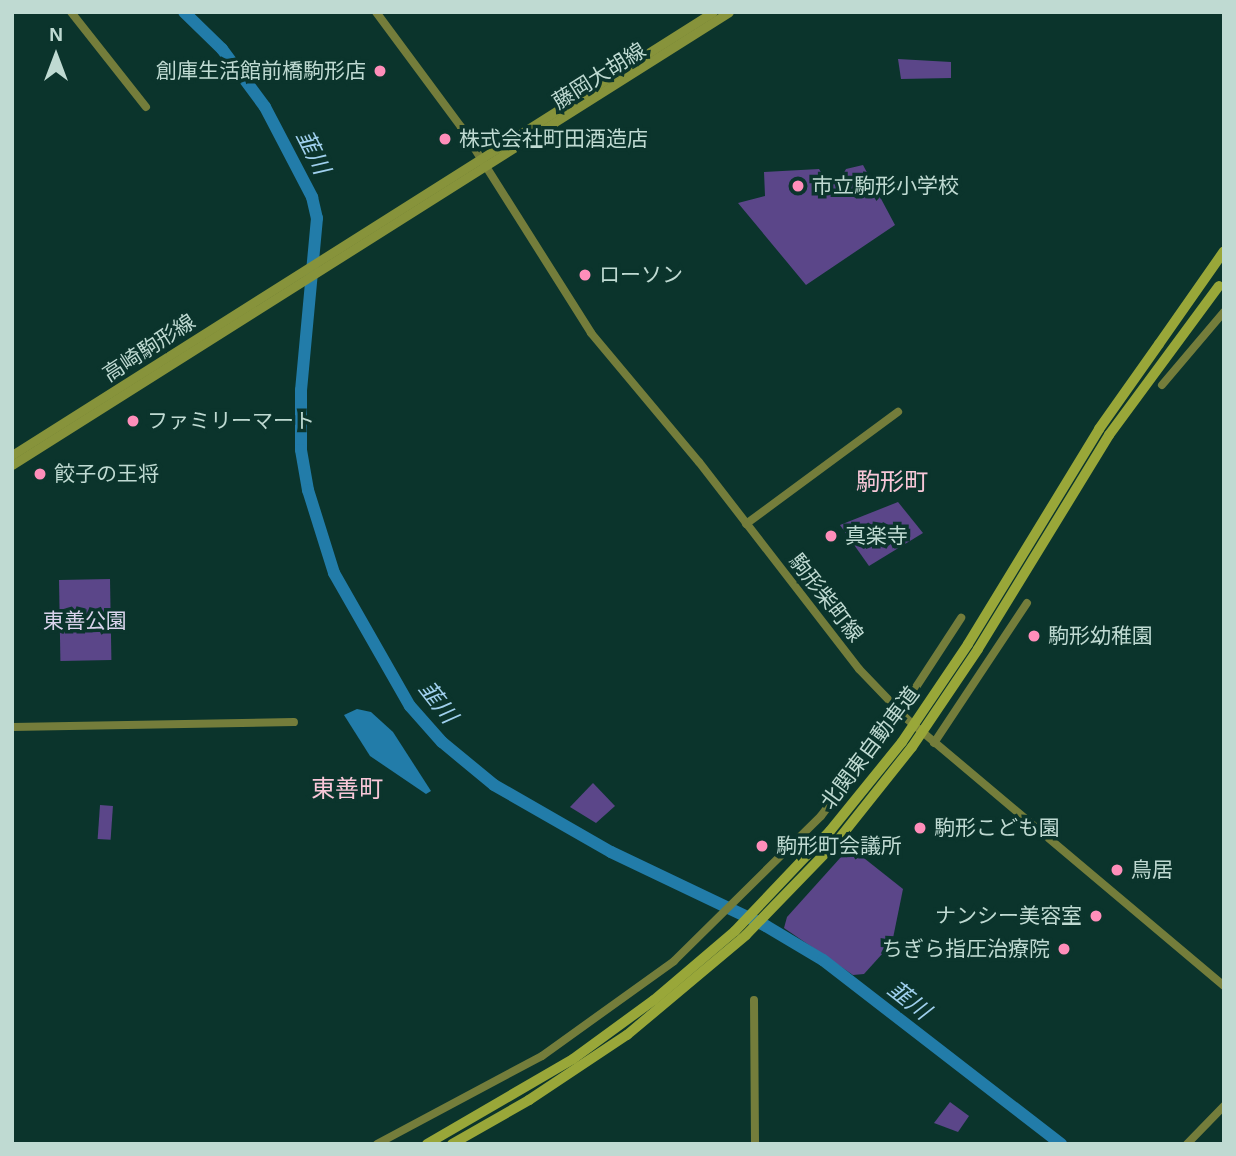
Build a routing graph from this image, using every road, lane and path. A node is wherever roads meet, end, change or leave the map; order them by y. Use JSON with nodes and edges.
{"nodes":[{"id":1,"x":71,"y":12,"type":"edge"},
{"id":2,"x":376,"y":12,"type":"edge"},
{"id":3,"x":713,"y":12,"type":"edge"},
{"id":4,"x":729,"y":12,"type":"edge"},
{"id":5,"x":146,"y":107,"type":"dead end"},
{"id":6,"x":480,"y":159,"type":"junction"},
{"id":7,"x":486,"y":168,"type":"junction"},
{"id":8,"x":1224,"y":251,"type":"edge"},
{"id":9,"x":1224,"y":262,"type":"edge"},
{"id":10,"x":1222,"y":283,"type":"edge"},
{"id":11,"x":1224,"y":312,"type":"edge"},
{"id":12,"x":1159,"y":344,"type":"junction"},
{"id":13,"x":1162,"y":385,"type":"dead end"},
{"id":14,"x":898,"y":412,"type":"dead end"},
{"id":15,"x":12,"y":455,"type":"edge"},
{"id":16,"x":12,"y":465,"type":"edge"},
{"id":17,"x":746,"y":524,"type":"junction"},
{"id":18,"x":1027,"y":603,"type":"dead end"},
{"id":19,"x":961,"y":618,"type":"dead end"},
{"id":20,"x":900,"y":710,"type":"junction"},
{"id":21,"x":294,"y":722,"type":"dead end"},
{"id":22,"x":12,"y":727,"type":"edge"},
{"id":23,"x":934,"y":743,"type":"junction"},
{"id":24,"x":1224,"y":986,"type":"edge"},
{"id":25,"x":754,"y":1000,"type":"dead end"},
{"id":26,"x":1224,"y":1106,"type":"edge"},
{"id":27,"x":377,"y":1144,"type":"edge"},
{"id":28,"x":426,"y":1144,"type":"edge"},
{"id":29,"x":452,"y":1144,"type":"edge"},
{"id":30,"x":755,"y":1144,"type":"edge"},
{"id":31,"x":1187,"y":1144,"type":"edge"}],
"edges":[{"from":1,"to":5,"type":"street"},
{"from":2,"to":6,"type":"street","name":"駒形柴町線"},
{"from":3,"to":6,"type":"main road","name":"藤岡大胡線"},
{"from":4,"to":7,"type":"main road","name":"藤岡大胡線"},
{"from":6,"to":7,"type":"street","name":"駒形柴町線"},
{"from":6,"to":15,"type":"main road","name":"高崎駒形線"},
{"from":7,"to":16,"type":"main road","name":"高崎駒形線"},
{"from":7,"to":17,"type":"street","name":"駒形柴町線"},
{"from":8,"to":12,"type":"highway"},
{"from":9,"to":12,"type":"highway","name":"北関東自動車道"},
{"from":10,"to":29,"type":"highway","name":"北関東自動車道","bridge":true},
{"from":11,"to":13,"type":"street"},
{"from":12,"to":28,"type":"highway","name":"北関東自動車道","bridge":true},
{"from":14,"to":17,"type":"street"},
{"from":17,"to":20,"type":"street","name":"駒形柴町線"},
{"from":18,"to":23,"type":"street"},
{"from":19,"to":20,"type":"street"},
{"from":20,"to":23,"type":"street","name":"駒形柴町線"},
{"from":20,"to":27,"type":"street"},
{"from":21,"to":22,"type":"street"},
{"from":23,"to":24,"type":"street","name":"駒形柴町線"},
{"from":25,"to":30,"type":"street"},
{"from":26,"to":31,"type":"street"}]}
